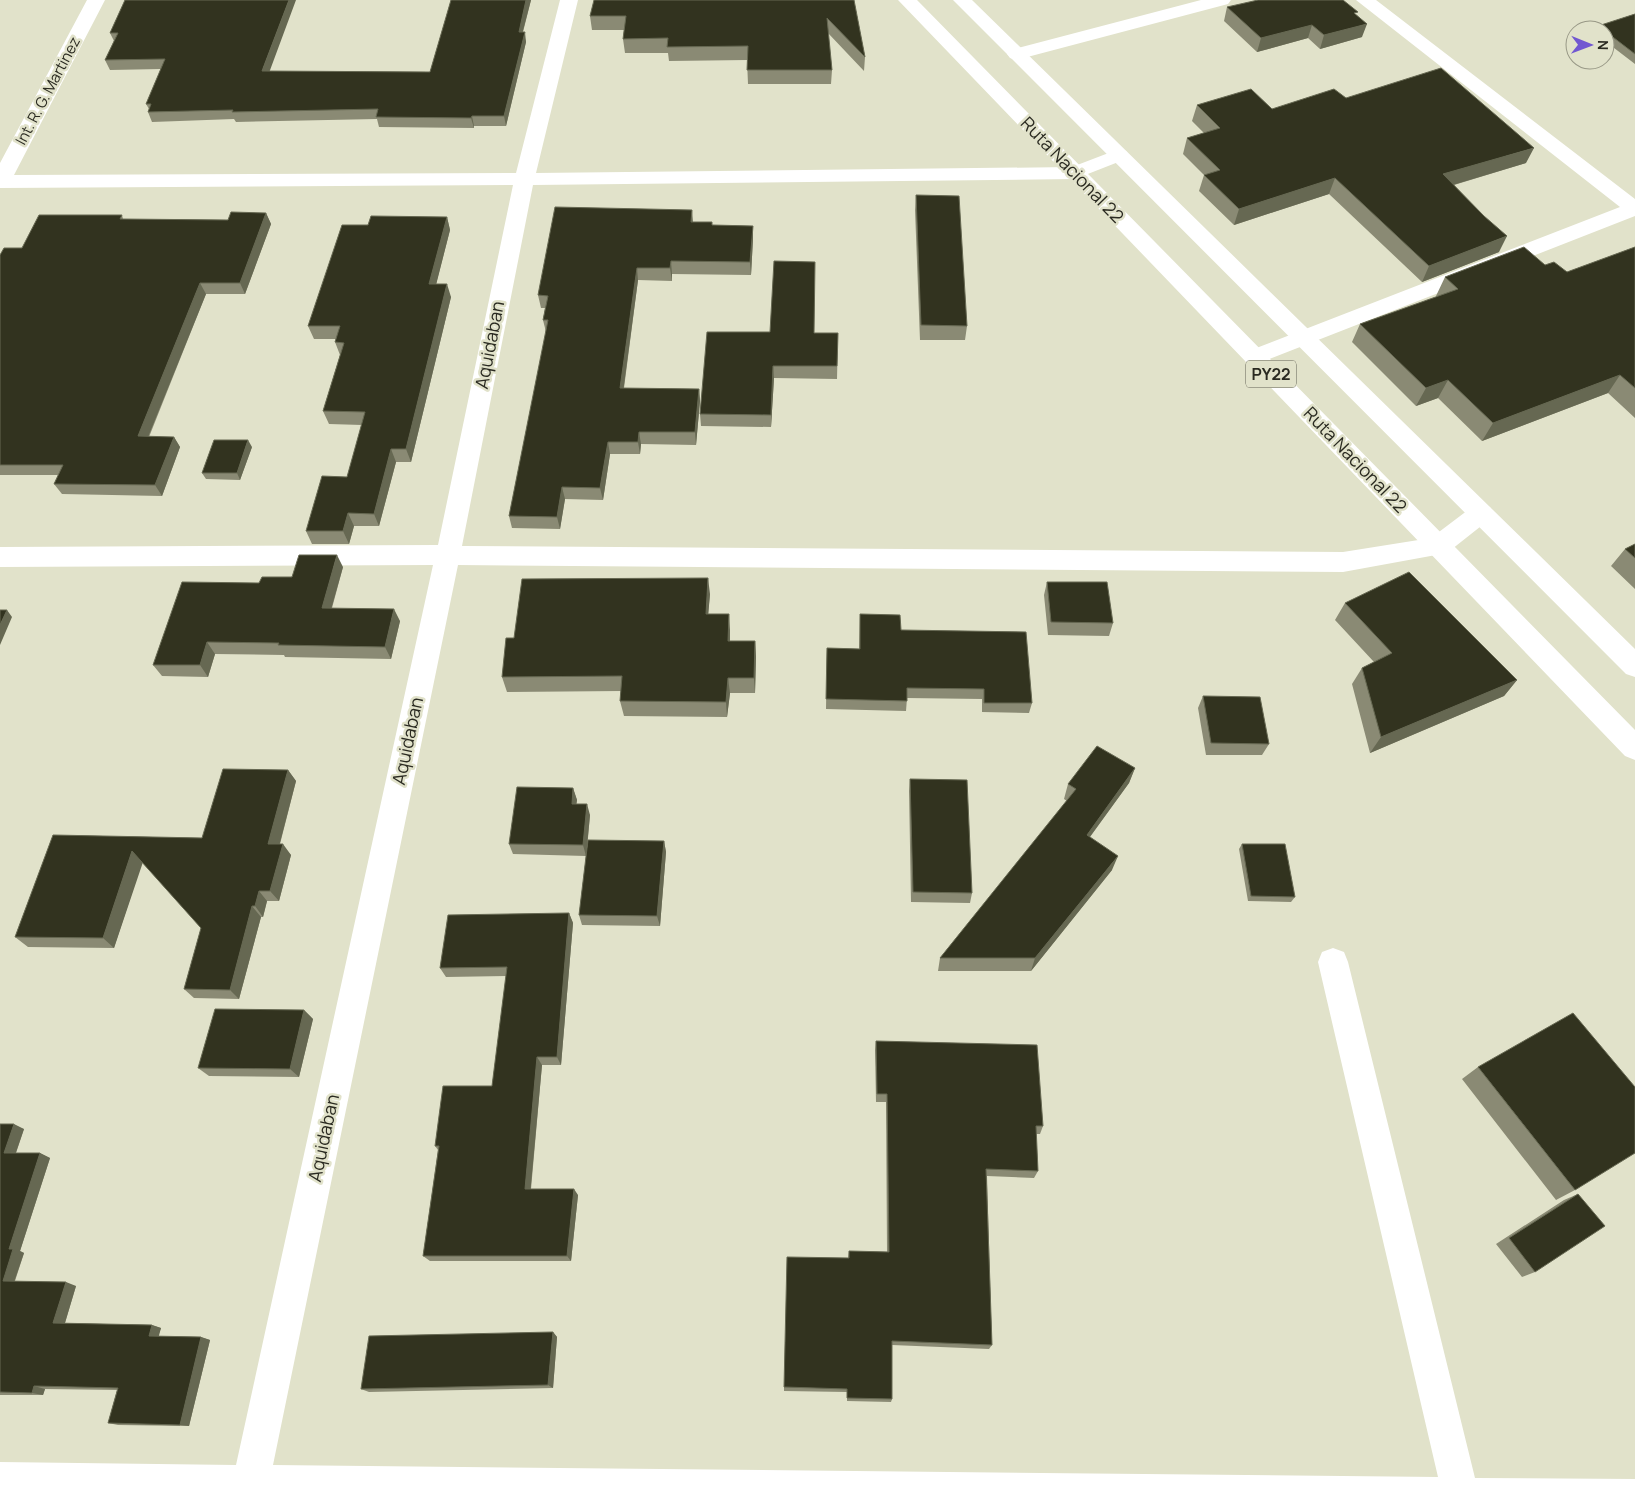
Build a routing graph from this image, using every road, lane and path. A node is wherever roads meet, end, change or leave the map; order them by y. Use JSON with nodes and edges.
{"nodes":[{"id":1,"x":96,"y":0,"type":"edge"},
{"id":2,"x":569,"y":0,"type":"edge"},
{"id":3,"x":907,"y":0,"type":"edge"},
{"id":4,"x":962,"y":0,"type":"edge"},
{"id":5,"x":1222,"y":0,"type":"edge"},
{"id":6,"x":1365,"y":0,"type":"edge"},
{"id":7,"x":1016,"y":54,"type":"junction"},
{"id":8,"x":1119,"y":156,"type":"junction"},
{"id":9,"x":1075,"y":173,"type":"junction"},
{"id":10,"x":524,"y":179,"type":"junction"},
{"id":11,"x":0,"y":181,"type":"edge"},
{"id":12,"x":1635,"y":209,"type":"edge"},
{"id":13,"x":1304,"y":338,"type":"junction"},
{"id":14,"x":1254,"y":357,"type":"junction"},
{"id":15,"x":1481,"y":513,"type":"junction"},
{"id":16,"x":1438,"y":546,"type":"junction"},
{"id":17,"x":448,"y":555,"type":"junction"},
{"id":18,"x":0,"y":557,"type":"edge"},
{"id":19,"x":1635,"y":666,"type":"edge"},
{"id":20,"x":1635,"y":748,"type":"edge"},
{"id":21,"x":1333,"y":962,"type":"dead end"},
{"id":22,"x":0,"y":1481,"type":"edge"},
{"id":23,"x":248,"y":1491,"type":"edge"},
{"id":24,"x":742,"y":1494,"type":"edge"},
{"id":25,"x":1462,"y":1498,"type":"edge"},
{"id":26,"x":1635,"y":1498,"type":"edge"}],
"edges":[{"from":1,"to":11,"type":"main road","name":"Int. R. G. Martinez"},
{"from":2,"to":10,"type":"main road","name":"Aquidaban"},
{"from":3,"to":9,"type":"main road","name":"Ruta Nacional 22","number":"PY22"},
{"from":4,"to":7,"type":"main road","number":"PY22"},
{"from":5,"to":7,"type":"main road"},
{"from":6,"to":12,"type":"main road"},
{"from":7,"to":8,"type":"main road","number":"PY22"},
{"from":8,"to":9,"type":"main road"},
{"from":8,"to":13,"type":"main road","number":"PY22"},
{"from":9,"to":10,"type":"main road"},
{"from":9,"to":14,"type":"main road","name":"Ruta Nacional 22","number":"PY22"},
{"from":10,"to":11,"type":"main road"},
{"from":10,"to":17,"type":"main road","name":"Aquidaban"},
{"from":12,"to":13,"type":"main road"},
{"from":13,"to":14,"type":"main road"},
{"from":13,"to":15,"type":"main road","number":"PY22"},
{"from":14,"to":16,"type":"main road","name":"Ruta Nacional 22","number":"PY22"},
{"from":15,"to":16,"type":"main road"},
{"from":15,"to":19,"type":"main road","number":"PY22"},
{"from":16,"to":17,"type":"main road"},
{"from":16,"to":20,"type":"main road","name":"Ruta Nacional 22","number":"PY22"},
{"from":17,"to":18,"type":"main road"},
{"from":17,"to":23,"type":"main road","name":"Aquidaban"},
{"from":21,"to":25,"type":"main road"},
{"from":22,"to":23,"type":"main road"},
{"from":23,"to":24,"type":"main road"},
{"from":24,"to":25,"type":"main road"},
{"from":25,"to":26,"type":"main road"}]}
